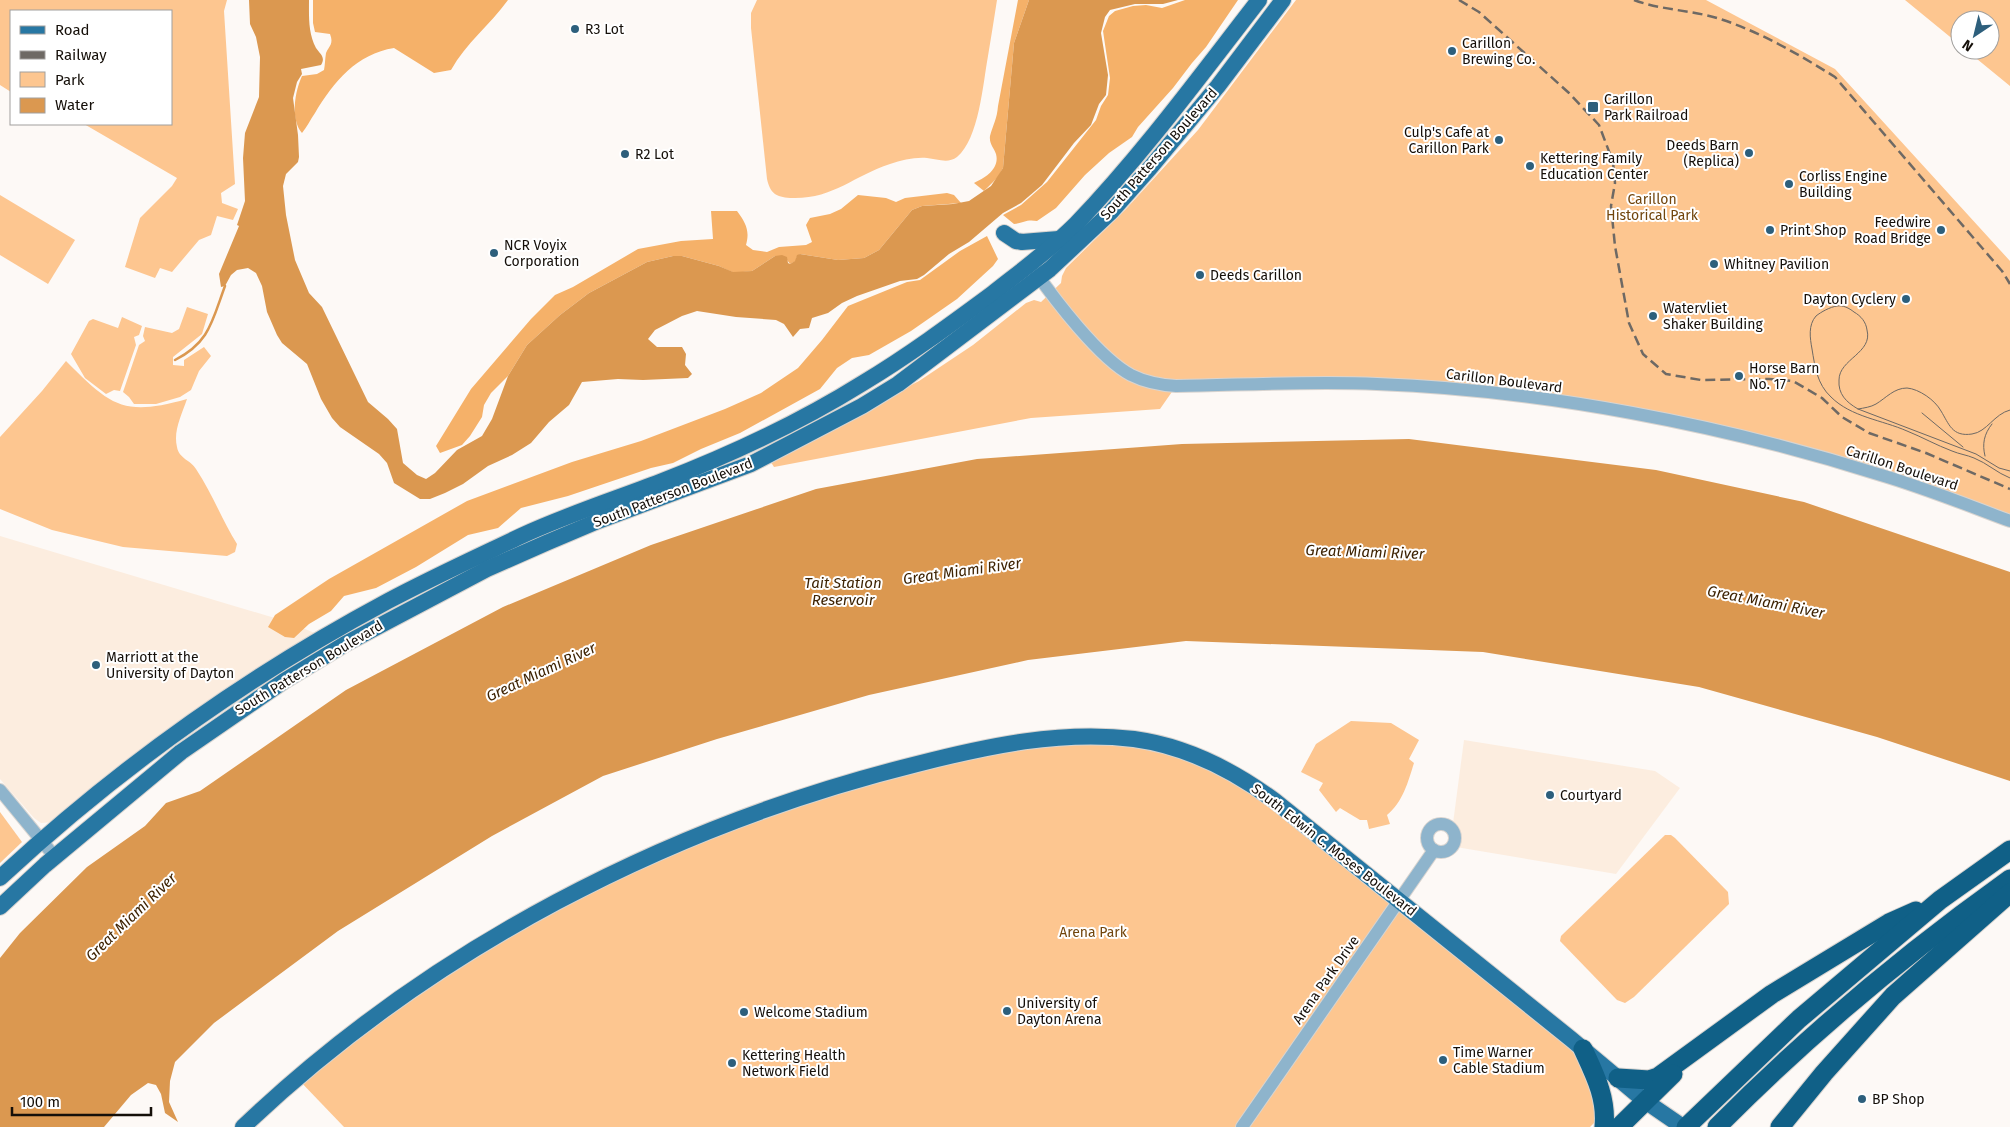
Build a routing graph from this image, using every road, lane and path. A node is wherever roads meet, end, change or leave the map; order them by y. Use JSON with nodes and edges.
{"nodes":[{"id":1,"x":1259,"y":0,"type":"edge"},
{"id":2,"x":1283,"y":0,"type":"edge"},
{"id":3,"x":1004,"y":233,"type":"dead end"},
{"id":4,"x":1059,"y":239,"type":"junction"},
{"id":5,"x":1035,"y":271,"type":"junction"},
{"id":6,"x":2010,"y":521,"type":"edge"},
{"id":7,"x":0,"y":790,"type":"edge"},
{"id":8,"x":40,"y":840,"type":"junction"},
{"id":9,"x":1434,"y":850,"type":"dead end"},
{"id":10,"x":2010,"y":850,"type":"edge"},
{"id":11,"x":55,"y":857,"type":"junction"},
{"id":12,"x":0,"y":878,"type":"edge"},
{"id":13,"x":2008,"y":885,"type":"edge"},
{"id":14,"x":1940,"y":900,"type":"junction"},
{"id":15,"x":1400,"y":902,"type":"junction"},
{"id":16,"x":0,"y":908,"type":"edge"},
{"id":17,"x":1583,"y":1049,"type":"junction"},
{"id":18,"x":1693,"y":1053,"type":"junction"},
{"id":19,"x":1618,"y":1078,"type":"junction"},
{"id":20,"x":1644,"y":1101,"type":"junction"},
{"id":21,"x":1797,"y":1106,"type":"junction"},
{"id":22,"x":243,"y":1127,"type":"edge"},
{"id":23,"x":1242,"y":1127,"type":"edge"},
{"id":24,"x":1604,"y":1127,"type":"edge"},
{"id":25,"x":1619,"y":1127,"type":"edge"},
{"id":26,"x":1684,"y":1127,"type":"edge"},
{"id":27,"x":1716,"y":1127,"type":"edge"},
{"id":28,"x":1780,"y":1127,"type":"edge"},
{"id":29,"x":1791,"y":1127,"type":"edge"}],
"edges":[{"from":1,"to":4,"type":"main road","name":"South Patterson Boulevard"},
{"from":2,"to":5,"type":"main road","name":"South Patterson Boulevard"},
{"from":3,"to":4,"type":"main road"},
{"from":4,"to":5,"type":"main road","name":"South Patterson Boulevard"},
{"from":5,"to":6,"type":"street","name":"Carillon Boulevard"},
{"from":5,"to":8,"type":"main road","name":"South Patterson Boulevard"},
{"from":5,"to":11,"type":"main road","name":"South Patterson Boulevard"},
{"from":7,"to":8,"type":"street"},
{"from":8,"to":11,"type":"street"},
{"from":8,"to":12,"type":"main road","name":"South Patterson Boulevard"},
{"from":9,"to":15,"type":"street","name":"Arena Park Drive"},
{"from":10,"to":14,"type":"highway"},
{"from":11,"to":16,"type":"main road","name":"South Patterson Boulevard"},
{"from":13,"to":21,"type":"highway"},
{"from":13,"to":27,"type":"highway"},
{"from":14,"to":18,"type":"highway"},
{"from":14,"to":26,"type":"highway"},
{"from":15,"to":17,"type":"main road","name":"South Edwin C. Moses Boulevard"},
{"from":15,"to":22,"type":"main road","name":"South Edwin C. Moses Boulevard"},
{"from":15,"to":23,"type":"street","name":"Arena Park Drive"},
{"from":17,"to":19,"type":"main road","name":"South Edwin C. Moses Boulevard"},
{"from":17,"to":24,"type":"highway"},
{"from":18,"to":19,"type":"highway"},
{"from":18,"to":20,"type":"highway"},
{"from":19,"to":20,"type":"main road","name":"South Edwin C. Moses Boulevard"},
{"from":20,"to":25,"type":"highway"},
{"from":20,"to":26,"type":"main road","name":"South Edwin C. Moses Boulevard"},
{"from":21,"to":28,"type":"highway"},
{"from":21,"to":29,"type":"highway"}]}
